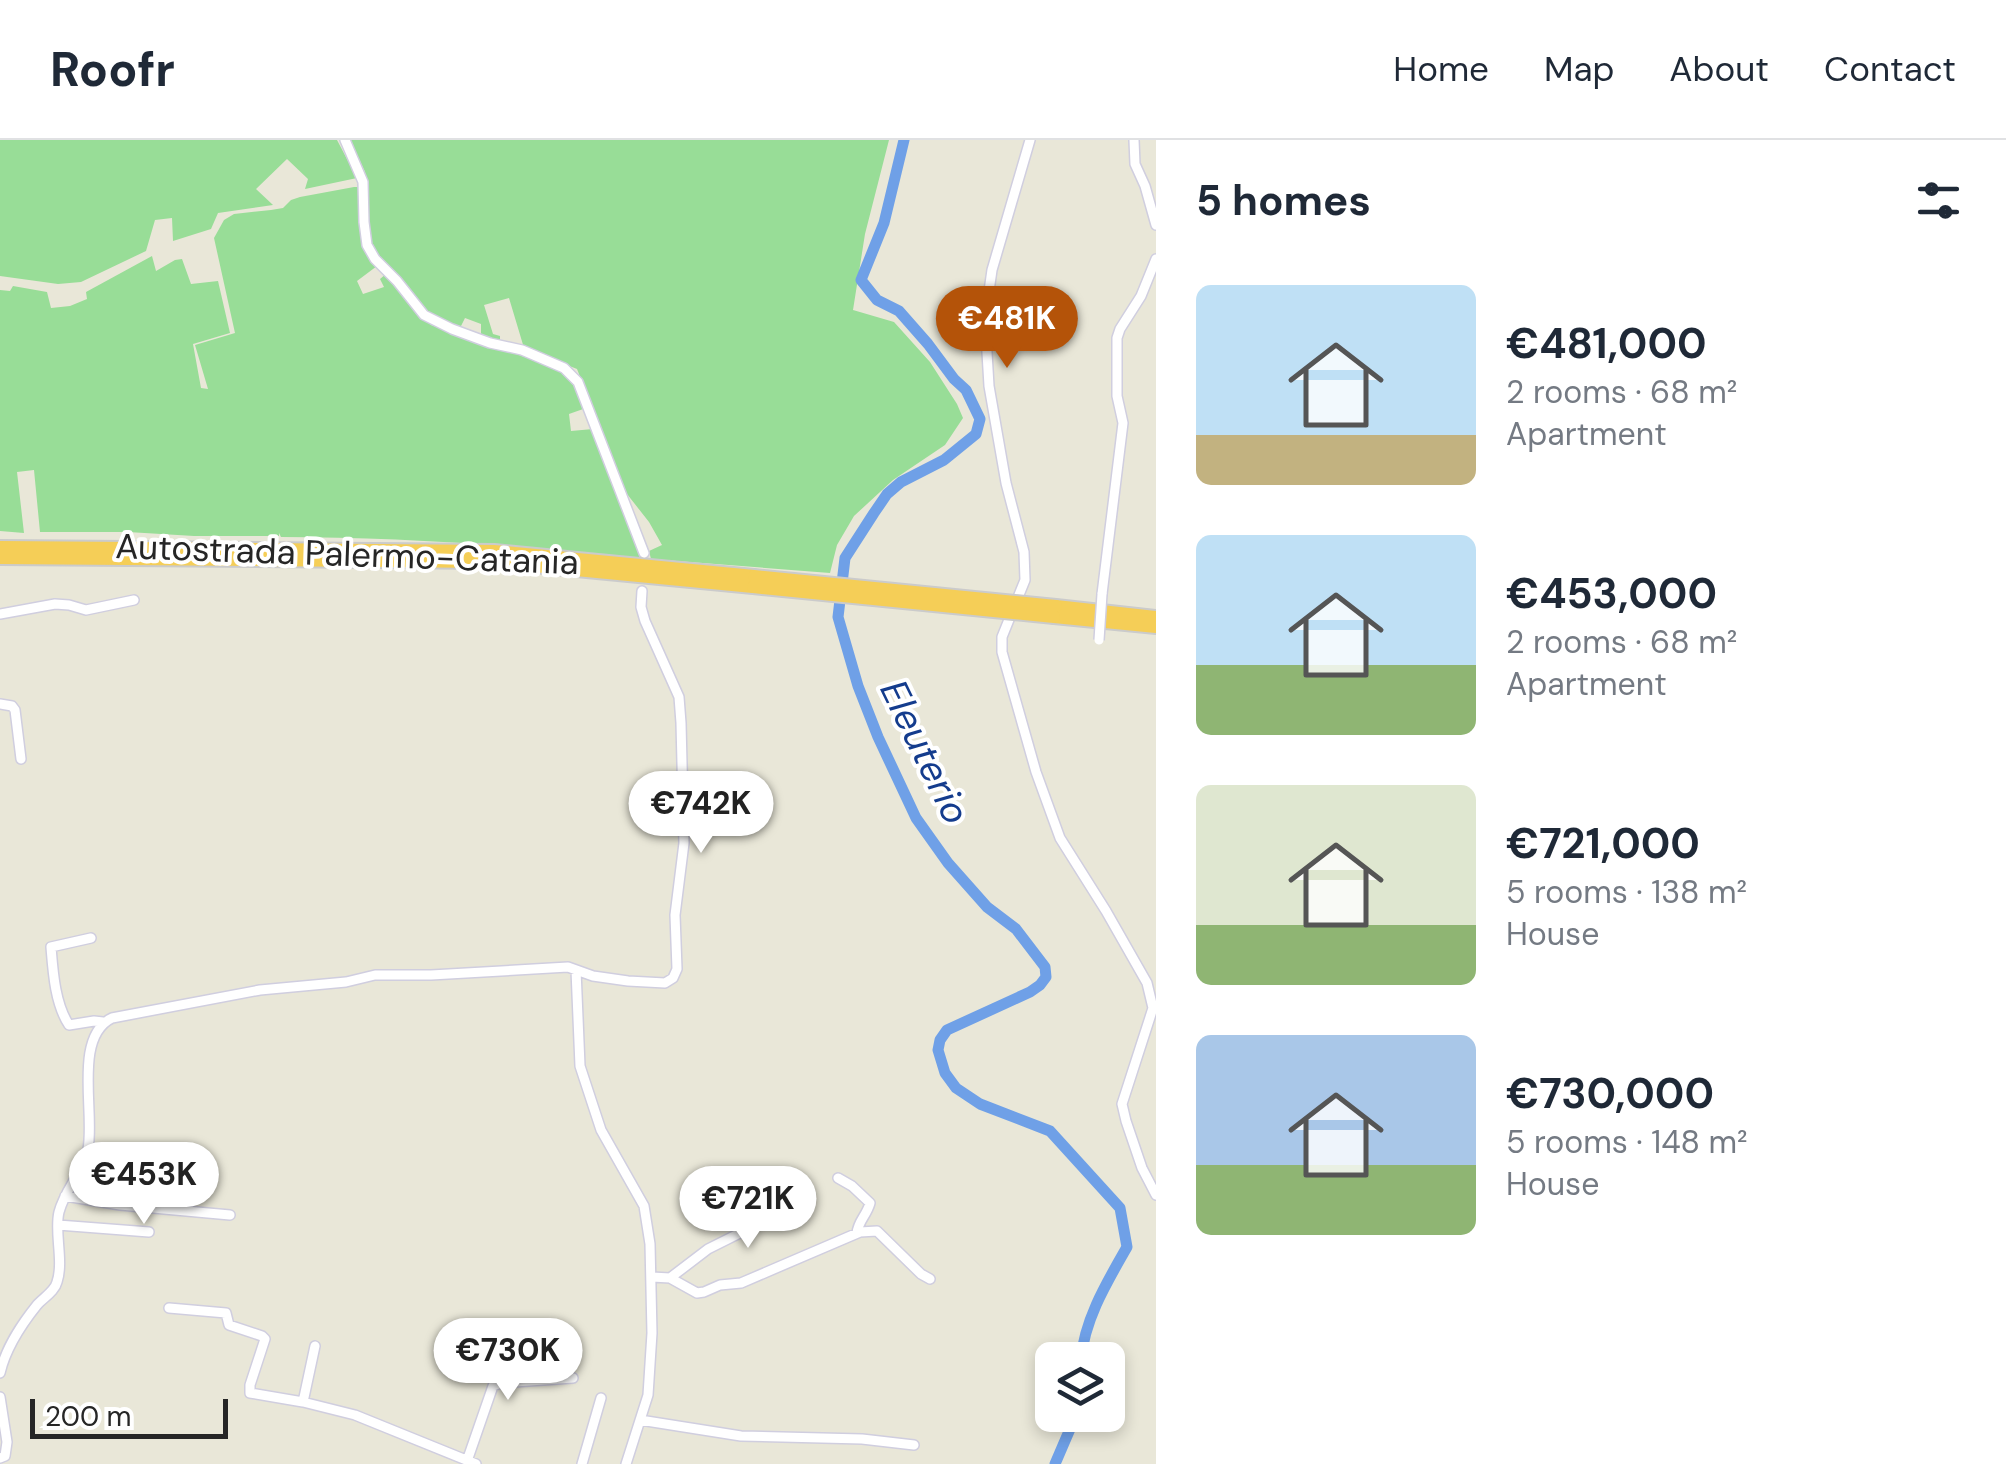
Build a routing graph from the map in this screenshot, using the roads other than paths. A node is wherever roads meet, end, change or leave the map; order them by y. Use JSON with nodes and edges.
{"nodes":[{"id":1,"x":345,"y":140,"type":"edge"},
{"id":2,"x":1030,"y":140,"type":"edge"},
{"id":3,"x":1134,"y":140,"type":"edge"},
{"id":4,"x":1156,"y":225,"type":"edge"},
{"id":5,"x":1156,"y":259,"type":"edge"},
{"id":6,"x":0,"y":547,"type":"edge"},
{"id":7,"x":644,"y":553,"type":"dead end"},
{"id":8,"x":0,"y":558,"type":"edge"},
{"id":9,"x":754,"y":582,"type":"junction"},
{"id":10,"x":642,"y":591,"type":"dead end"},
{"id":11,"x":134,"y":600,"type":"dead end"},
{"id":12,"x":1055,"y":612,"type":"junction"},
{"id":13,"x":0,"y":614,"type":"edge"},
{"id":14,"x":1156,"y":617,"type":"edge"},
{"id":15,"x":1156,"y":628,"type":"edge"},
{"id":16,"x":1099,"y":640,"type":"dead end"},
{"id":17,"x":0,"y":704,"type":"edge"},
{"id":18,"x":22,"y":763,"type":"dead end"},
{"id":19,"x":91,"y":938,"type":"dead end"},
{"id":20,"x":576,"y":970,"type":"junction"},
{"id":21,"x":104,"y":1022,"type":"junction"},
{"id":22,"x":838,"y":1178,"type":"dead end"},
{"id":23,"x":1156,"y":1195,"type":"edge"},
{"id":24,"x":65,"y":1196,"type":"junction"},
{"id":25,"x":803,"y":1197,"type":"dead end"},
{"id":26,"x":230,"y":1215,"type":"dead end"},
{"id":27,"x":58,"y":1226,"type":"junction"},
{"id":28,"x":149,"y":1232,"type":"dead end"},
{"id":29,"x":857,"y":1233,"type":"junction"},
{"id":30,"x":652,"y":1277,"type":"junction"},
{"id":31,"x":670,"y":1278,"type":"junction"},
{"id":32,"x":930,"y":1279,"type":"dead end"},
{"id":33,"x":170,"y":1308,"type":"dead end"},
{"id":34,"x":315,"y":1346,"type":"dead end"},
{"id":35,"x":0,"y":1372,"type":"edge"},
{"id":36,"x":574,"y":1378,"type":"dead end"},
{"id":37,"x":0,"y":1396,"type":"edge"},
{"id":38,"x":601,"y":1398,"type":"dead end"},
{"id":39,"x":303,"y":1402,"type":"junction"},
{"id":40,"x":640,"y":1420,"type":"junction"},
{"id":41,"x":914,"y":1445,"type":"dead end"},
{"id":42,"x":0,"y":1458,"type":"edge"},
{"id":43,"x":472,"y":1462,"type":"edge"},
{"id":44,"x":582,"y":1464,"type":"edge"},
{"id":45,"x":626,"y":1464,"type":"edge"}],
"edges":[{"from":1,"to":7,"type":"street"},
{"from":2,"to":23,"type":"street"},
{"from":3,"to":4,"type":"street"},
{"from":5,"to":16,"type":"street","bridge":true},
{"from":6,"to":9,"type":"highway","name":"Autostrada Palermo-Catania"},
{"from":8,"to":9,"type":"highway","name":"Autostrada Palermo-Catania"},
{"from":9,"to":12,"type":"highway","bridge":true},
{"from":10,"to":20,"type":"street"},
{"from":11,"to":13,"type":"street"},
{"from":12,"to":14,"type":"highway"},
{"from":12,"to":15,"type":"highway"},
{"from":17,"to":18,"type":"street"},
{"from":19,"to":21,"type":"street"},
{"from":20,"to":21,"type":"street"},
{"from":20,"to":30,"type":"street"},
{"from":21,"to":24,"type":"street"},
{"from":22,"to":29,"type":"street"},
{"from":24,"to":26,"type":"street"},
{"from":24,"to":27,"type":"street"},
{"from":25,"to":31,"type":"street"},
{"from":27,"to":28,"type":"street"},
{"from":27,"to":35,"type":"street"},
{"from":29,"to":31,"type":"street"},
{"from":29,"to":32,"type":"street"},
{"from":30,"to":31,"type":"street"},
{"from":30,"to":40,"type":"street"},
{"from":33,"to":39,"type":"street"},
{"from":34,"to":39,"type":"street"},
{"from":36,"to":43,"type":"street"},
{"from":37,"to":42,"type":"street"},
{"from":38,"to":44,"type":"street"},
{"from":39,"to":43,"type":"street"},
{"from":40,"to":41,"type":"street"},
{"from":40,"to":45,"type":"street"}]}
